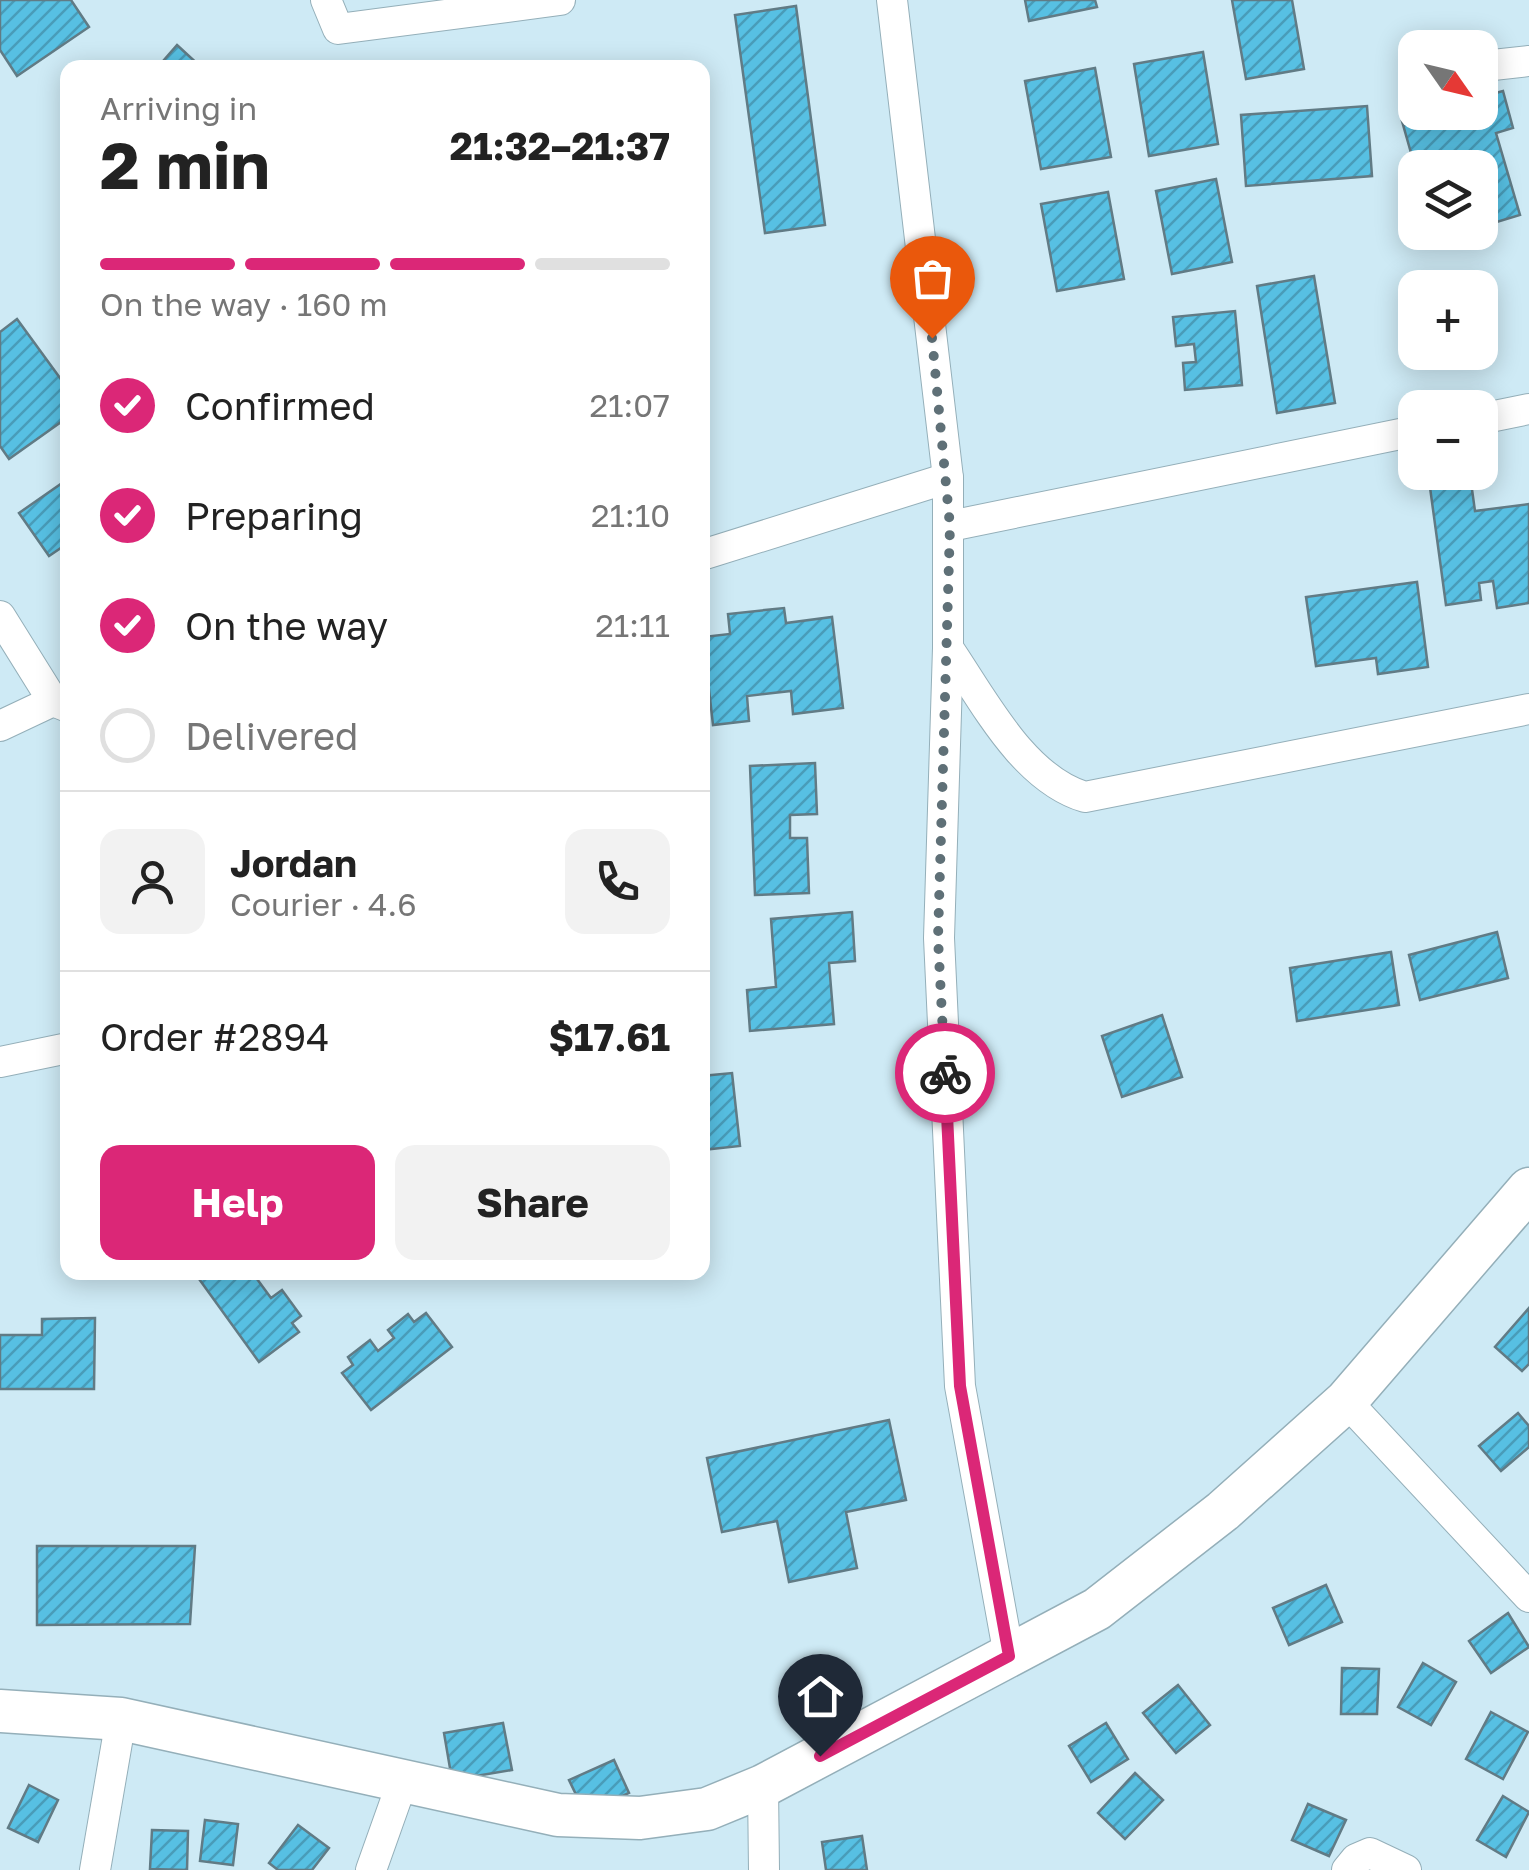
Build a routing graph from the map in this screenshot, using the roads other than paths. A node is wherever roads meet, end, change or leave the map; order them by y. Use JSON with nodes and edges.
{"nodes":[{"id":1,"x":326,"y":0,"type":"edge"},
{"id":2,"x":560,"y":0,"type":"edge"},
{"id":3,"x":892,"y":0,"type":"edge"},
{"id":4,"x":1529,"y":61,"type":"edge"},
{"id":5,"x":1498,"y":65,"type":"edge"},
{"id":6,"x":1529,"y":409,"type":"edge"},
{"id":7,"x":1498,"y":415,"type":"edge"},
{"id":8,"x":1398,"y":434,"type":"edge"},
{"id":9,"x":948,"y":478,"type":"junction"},
{"id":10,"x":950,"y":526,"type":"junction"},
{"id":11,"x":710,"y":552,"type":"edge"},
{"id":12,"x":0,"y":616,"type":"edge"},
{"id":13,"x":948,"y":648,"type":"junction"},
{"id":14,"x":60,"y":704,"type":"edge"},
{"id":15,"x":1529,"y":709,"type":"edge"},
{"id":16,"x":0,"y":726,"type":"edge"},
{"id":17,"x":60,"y":1050,"type":"edge"},
{"id":18,"x":0,"y":1062,"type":"edge"},
{"id":19,"x":1529,"y":1190,"type":"edge"},
{"id":20,"x":1346,"y":1402,"type":"junction"},
{"id":21,"x":1529,"y":1597,"type":"edge"},
{"id":22,"x":1009,"y":1656,"type":"junction"},
{"id":23,"x":0,"y":1711,"type":"edge"},
{"id":24,"x":122,"y":1719,"type":"junction"},
{"id":25,"x":403,"y":1780,"type":"junction"},
{"id":26,"x":763,"y":1786,"type":"junction"},
{"id":27,"x":95,"y":1870,"type":"edge"},
{"id":28,"x":371,"y":1870,"type":"edge"},
{"id":29,"x":764,"y":1870,"type":"edge"},
{"id":30,"x":1347,"y":1870,"type":"edge"},
{"id":31,"x":1406,"y":1870,"type":"edge"}],
"edges":[{"from":1,"to":2,"type":"street"},
{"from":3,"to":9,"type":"street"},
{"from":4,"to":5,"type":"street"},
{"from":6,"to":7,"type":"street"},
{"from":8,"to":10,"type":"street"},
{"from":9,"to":10,"type":"street"},
{"from":9,"to":11,"type":"street"},
{"from":10,"to":13,"type":"street"},
{"from":12,"to":14,"type":"street"},
{"from":13,"to":15,"type":"street"},
{"from":13,"to":22,"type":"street"},
{"from":14,"to":16,"type":"street"},
{"from":17,"to":18,"type":"street"},
{"from":19,"to":20,"type":"street"},
{"from":20,"to":21,"type":"street"},
{"from":20,"to":22,"type":"street"},
{"from":22,"to":26,"type":"street"},
{"from":23,"to":24,"type":"street"},
{"from":24,"to":25,"type":"street"},
{"from":24,"to":27,"type":"street"},
{"from":25,"to":26,"type":"street"},
{"from":25,"to":28,"type":"street"},
{"from":26,"to":29,"type":"street"},
{"from":30,"to":31,"type":"street"}]}
